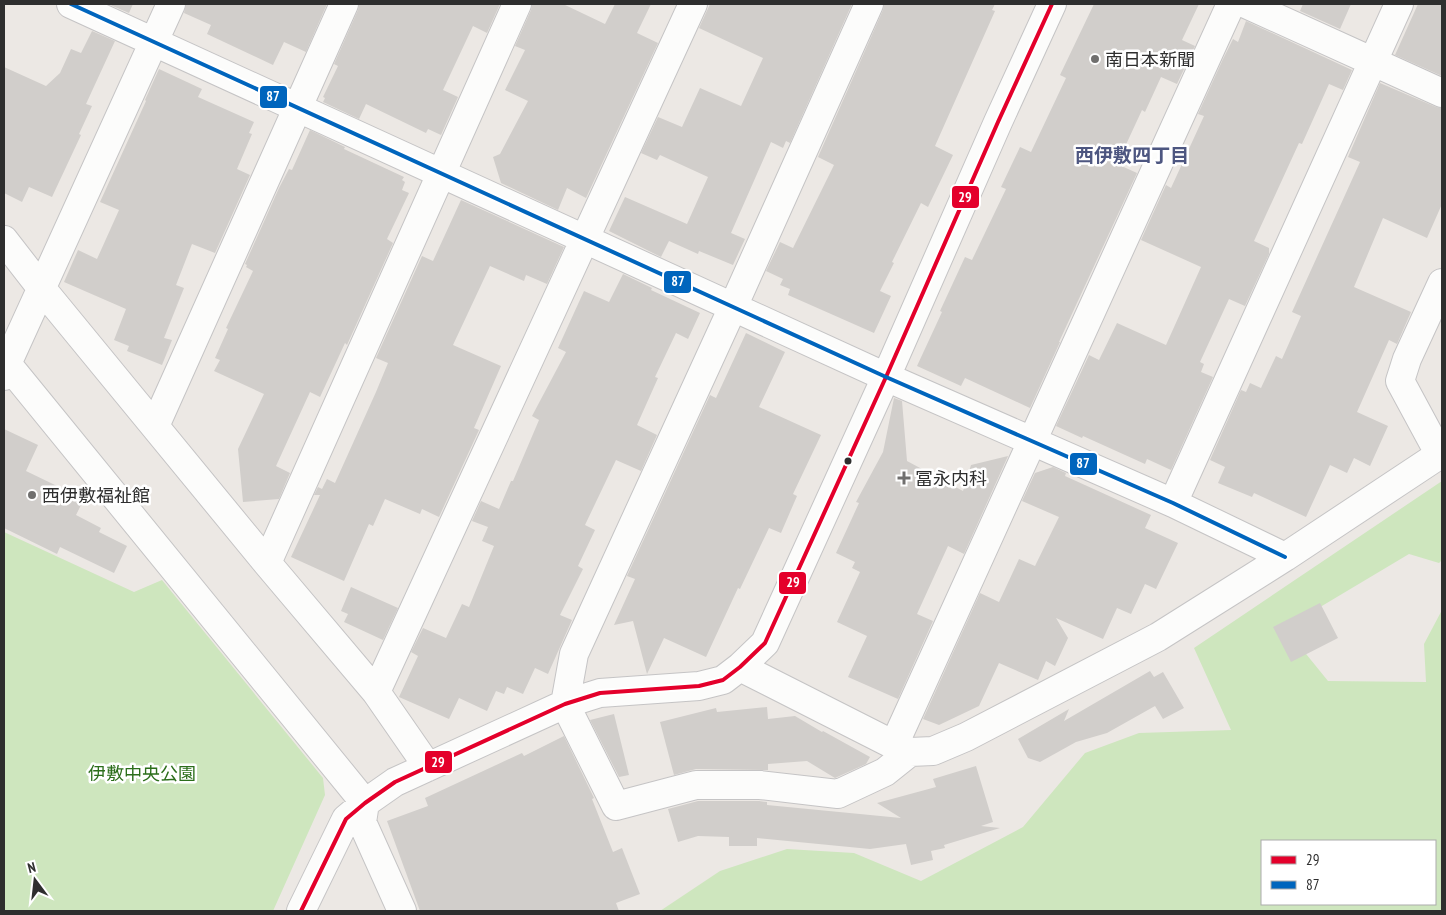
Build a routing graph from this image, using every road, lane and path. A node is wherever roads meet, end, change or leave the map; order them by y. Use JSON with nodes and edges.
{"nodes":[{"id":1,"x":71,"y":4,"type":"edge"},
{"id":2,"x":171,"y":4,"type":"edge"},
{"id":3,"x":344,"y":4,"type":"edge"},
{"id":4,"x":517,"y":4,"type":"edge"},
{"id":5,"x":693,"y":4,"type":"edge"},
{"id":6,"x":868,"y":4,"type":"edge"},
{"id":7,"x":1052,"y":4,"type":"edge"},
{"id":8,"x":1231,"y":4,"type":"edge"},
{"id":9,"x":1246,"y":4,"type":"edge"},
{"id":10,"x":1399,"y":4,"type":"edge"},
{"id":11,"x":154,"y":41,"type":"junction"},
{"id":12,"x":1373,"y":62,"type":"junction"},
{"id":13,"x":1442,"y":93,"type":"edge"},
{"id":14,"x":297,"y":106,"type":"junction"},
{"id":15,"x":442,"y":173,"type":"junction"},
{"id":16,"x":586,"y":239,"type":"junction"},
{"id":17,"x":4,"y":240,"type":"edge"},
{"id":18,"x":1442,"y":283,"type":"edge"},
{"id":19,"x":42,"y":289,"type":"junction"},
{"id":20,"x":733,"y":307,"type":"junction"},
{"id":21,"x":5,"y":367,"type":"edge"},
{"id":22,"x":886,"y":377,"type":"junction"},
{"id":23,"x":155,"y":426,"type":"junction"},
{"id":24,"x":1032,"y":441,"type":"junction"},
{"id":25,"x":1441,"y":454,"type":"edge"},
{"id":26,"x":1173,"y":503,"type":"junction"},
{"id":27,"x":1285,"y":557,"type":"junction"},
{"id":28,"x":267,"y":562,"type":"junction"},
{"id":29,"x":740,"y":667,"type":"junction"},
{"id":30,"x":376,"y":692,"type":"junction"},
{"id":31,"x":565,"y":704,"type":"junction"},
{"id":32,"x":902,"y":749,"type":"junction"},
{"id":33,"x":428,"y":767,"type":"junction"},
{"id":34,"x":365,"y":803,"type":"junction"},
{"id":35,"x":301,"y":911,"type":"edge"},
{"id":36,"x":402,"y":911,"type":"edge"}],
"edges":[{"from":1,"to":11,"type":"street"},
{"from":2,"to":11,"type":"street"},
{"from":3,"to":14,"type":"street"},
{"from":4,"to":15,"type":"street"},
{"from":5,"to":16,"type":"street"},
{"from":6,"to":20,"type":"street"},
{"from":7,"to":22,"type":"street"},
{"from":8,"to":24,"type":"street"},
{"from":9,"to":12,"type":"street"},
{"from":10,"to":12,"type":"street"},
{"from":11,"to":14,"type":"street"},
{"from":11,"to":19,"type":"street"},
{"from":12,"to":13,"type":"street"},
{"from":12,"to":26,"type":"street"},
{"from":14,"to":15,"type":"street"},
{"from":14,"to":23,"type":"street"},
{"from":15,"to":16,"type":"street"},
{"from":15,"to":28,"type":"street"},
{"from":16,"to":20,"type":"street"},
{"from":16,"to":30,"type":"street"},
{"from":17,"to":19,"type":"street"},
{"from":18,"to":25,"type":"street"},
{"from":19,"to":21,"type":"street"},
{"from":19,"to":23,"type":"street"},
{"from":20,"to":22,"type":"street"},
{"from":20,"to":31,"type":"street"},
{"from":21,"to":34,"type":"street"},
{"from":22,"to":24,"type":"street"},
{"from":22,"to":29,"type":"street"},
{"from":23,"to":28,"type":"street"},
{"from":24,"to":26,"type":"street"},
{"from":24,"to":32,"type":"street"},
{"from":25,"to":27,"type":"street"},
{"from":26,"to":27,"type":"street"},
{"from":27,"to":32,"type":"street"},
{"from":28,"to":30,"type":"street"},
{"from":29,"to":31,"type":"street"},
{"from":29,"to":32,"type":"street"},
{"from":30,"to":33,"type":"street"},
{"from":31,"to":32,"type":"street"},
{"from":31,"to":33,"type":"street"},
{"from":33,"to":34,"type":"street"},
{"from":34,"to":35,"type":"street"},
{"from":34,"to":36,"type":"street"}]}
